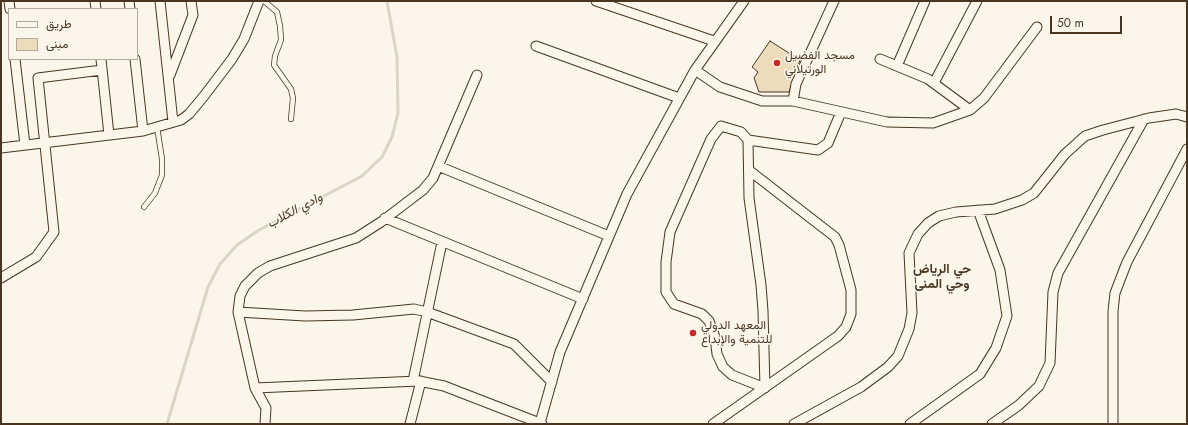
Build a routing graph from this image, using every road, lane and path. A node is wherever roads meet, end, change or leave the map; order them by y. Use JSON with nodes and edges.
{"nodes":[{"id":1,"x":160,"y":1,"type":"edge"},
{"id":2,"x":191,"y":1,"type":"edge"},
{"id":3,"x":259,"y":1,"type":"edge"},
{"id":4,"x":264,"y":1,"type":"edge"},
{"id":5,"x":596,"y":1,"type":"edge"},
{"id":6,"x":744,"y":1,"type":"edge"},
{"id":7,"x":834,"y":1,"type":"edge"},
{"id":8,"x":925,"y":1,"type":"edge"},
{"id":9,"x":977,"y":1,"type":"edge"},
{"id":10,"x":1037,"y":27,"type":"dead end"},
{"id":11,"x":714,"y":41,"type":"junction"},
{"id":12,"x":536,"y":46,"type":"dead end"},
{"id":13,"x":880,"y":59,"type":"dead end"},
{"id":14,"x":16,"y":60,"type":"edge"},
{"id":15,"x":101,"y":60,"type":"edge"},
{"id":16,"x":135,"y":60,"type":"edge"},
{"id":17,"x":897,"y":66,"type":"junction"},
{"id":18,"x":102,"y":70,"type":"junction"},
{"id":19,"x":694,"y":70,"type":"junction"},
{"id":20,"x":476,"y":75,"type":"dead end"},
{"id":21,"x":169,"y":77,"type":"junction"},
{"id":22,"x":934,"y":83,"type":"junction"},
{"id":23,"x":679,"y":98,"type":"junction"},
{"id":24,"x":793,"y":101,"type":"junction"},
{"id":25,"x":970,"y":110,"type":"junction"},
{"id":26,"x":841,"y":112,"type":"junction"},
{"id":27,"x":1187,"y":117,"type":"edge"},
{"id":28,"x":291,"y":119,"type":"dead end"},
{"id":29,"x":1144,"y":119,"type":"junction"},
{"id":30,"x":173,"y":122,"type":"junction"},
{"id":31,"x":157,"y":127,"type":"junction"},
{"id":32,"x":142,"y":131,"type":"junction"},
{"id":33,"x":109,"y":135,"type":"junction"},
{"id":34,"x":748,"y":140,"type":"junction"},
{"id":35,"x":45,"y":143,"type":"junction"},
{"id":36,"x":25,"y":145,"type":"junction"},
{"id":37,"x":1,"y":148,"type":"edge"},
{"id":38,"x":1187,"y":149,"type":"edge"},
{"id":39,"x":438,"y":166,"type":"junction"},
{"id":40,"x":750,"y":171,"type":"junction"},
{"id":41,"x":144,"y":207,"type":"dead end"},
{"id":42,"x":978,"y":210,"type":"junction"},
{"id":43,"x":385,"y":218,"type":"junction"},
{"id":44,"x":609,"y":236,"type":"junction"},
{"id":45,"x":442,"y":242,"type":"junction"},
{"id":46,"x":1,"y":278,"type":"edge"},
{"id":47,"x":583,"y":299,"type":"junction"},
{"id":48,"x":238,"y":312,"type":"junction"},
{"id":49,"x":427,"y":312,"type":"junction"},
{"id":50,"x":417,"y":381,"type":"junction"},
{"id":51,"x":552,"y":382,"type":"junction"},
{"id":52,"x":255,"y":388,"type":"junction"},
{"id":53,"x":765,"y":388,"type":"junction"},
{"id":54,"x":265,"y":424,"type":"edge"},
{"id":55,"x":410,"y":424,"type":"edge"},
{"id":56,"x":541,"y":424,"type":"edge"},
{"id":57,"x":713,"y":424,"type":"edge"},
{"id":58,"x":794,"y":424,"type":"edge"},
{"id":59,"x":910,"y":424,"type":"edge"},
{"id":60,"x":992,"y":424,"type":"edge"},
{"id":61,"x":1113,"y":424,"type":"edge"}],
"edges":[{"from":1,"to":21,"type":"street"},
{"from":2,"to":21,"type":"street"},
{"from":3,"to":30,"type":"street"},
{"from":4,"to":28,"type":"lane"},
{"from":5,"to":11,"type":"street"},
{"from":6,"to":11,"type":"street"},
{"from":7,"to":24,"type":"street"},
{"from":8,"to":17,"type":"street"},
{"from":9,"to":22,"type":"street"},
{"from":10,"to":25,"type":"street"},
{"from":11,"to":19,"type":"street"},
{"from":12,"to":23,"type":"street"},
{"from":13,"to":17,"type":"street"},
{"from":14,"to":36,"type":"street"},
{"from":15,"to":18,"type":"street"},
{"from":16,"to":32,"type":"street"},
{"from":17,"to":22,"type":"street"},
{"from":18,"to":33,"type":"street"},
{"from":18,"to":35,"type":"street"},
{"from":19,"to":23,"type":"street"},
{"from":19,"to":24,"type":"street"},
{"from":20,"to":39,"type":"street"},
{"from":21,"to":30,"type":"street"},
{"from":22,"to":25,"type":"street"},
{"from":23,"to":44,"type":"street"},
{"from":24,"to":26,"type":"street"},
{"from":25,"to":26,"type":"street"},
{"from":26,"to":34,"type":"street"},
{"from":27,"to":29,"type":"street"},
{"from":29,"to":42,"type":"street"},
{"from":29,"to":60,"type":"street"},
{"from":30,"to":31,"type":"street"},
{"from":31,"to":32,"type":"street"},
{"from":31,"to":41,"type":"lane"},
{"from":32,"to":33,"type":"street"},
{"from":33,"to":35,"type":"street"},
{"from":34,"to":40,"type":"street"},
{"from":34,"to":53,"type":"street"},
{"from":35,"to":36,"type":"street"},
{"from":35,"to":46,"type":"street"},
{"from":36,"to":37,"type":"street"},
{"from":38,"to":61,"type":"street"},
{"from":39,"to":43,"type":"street"},
{"from":39,"to":44,"type":"street"},
{"from":40,"to":53,"type":"street"},
{"from":40,"to":53,"type":"street"},
{"from":42,"to":58,"type":"street"},
{"from":42,"to":59,"type":"street"},
{"from":43,"to":45,"type":"street"},
{"from":43,"to":48,"type":"street"},
{"from":44,"to":47,"type":"street"},
{"from":45,"to":47,"type":"street"},
{"from":45,"to":49,"type":"street"},
{"from":47,"to":51,"type":"street"},
{"from":48,"to":49,"type":"street"},
{"from":48,"to":52,"type":"street"},
{"from":49,"to":50,"type":"street"},
{"from":49,"to":51,"type":"street"},
{"from":50,"to":52,"type":"street"},
{"from":50,"to":55,"type":"street"},
{"from":50,"to":56,"type":"street"},
{"from":51,"to":56,"type":"street"},
{"from":52,"to":54,"type":"street"},
{"from":53,"to":57,"type":"street"}]}
